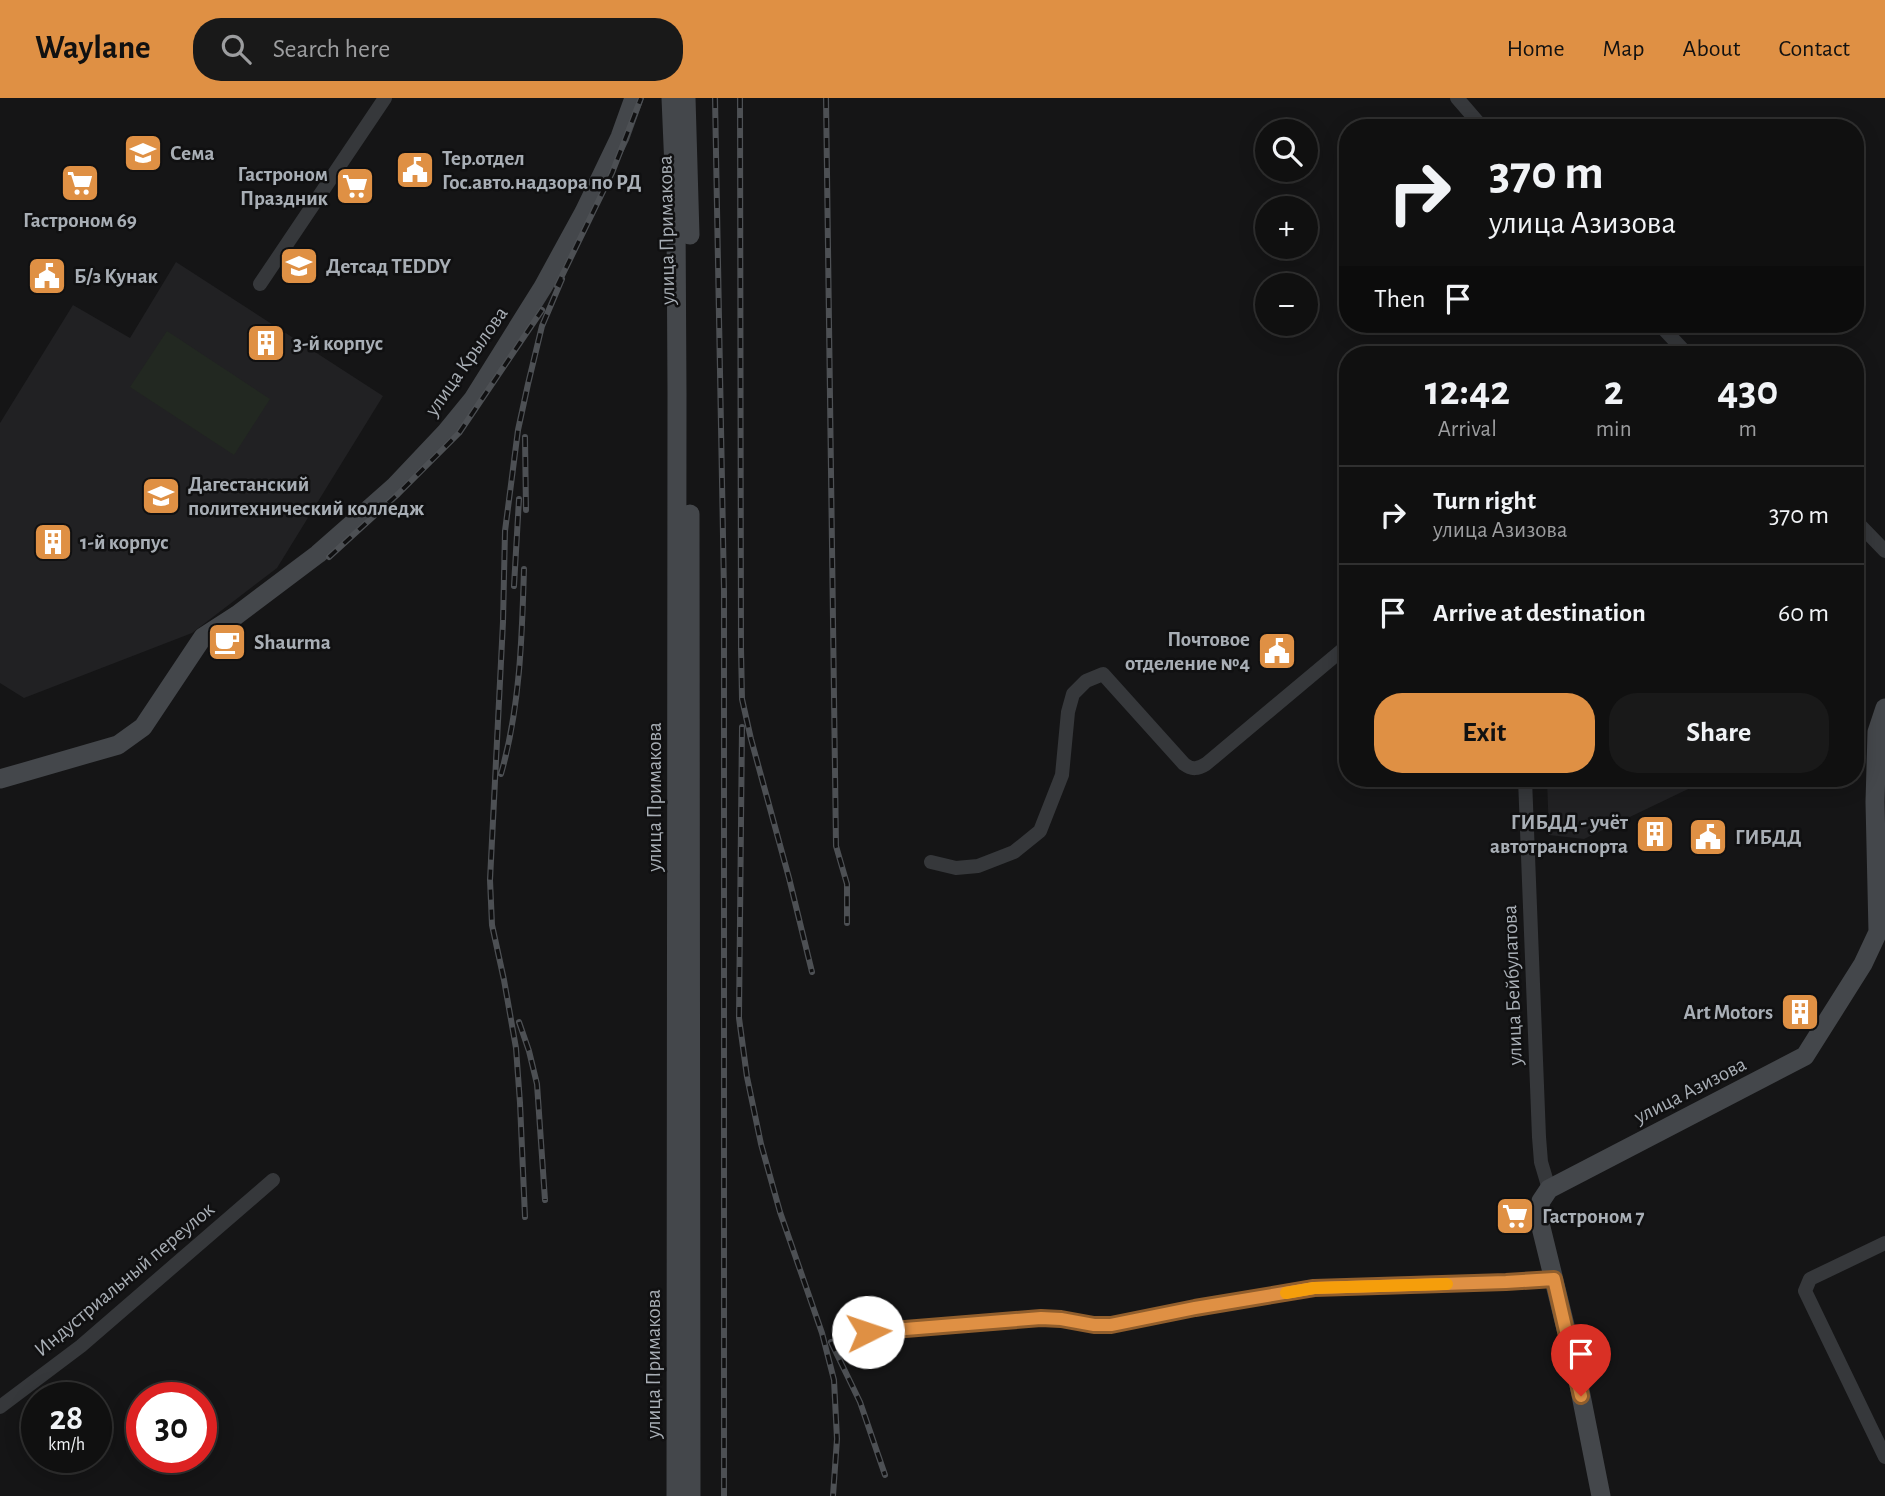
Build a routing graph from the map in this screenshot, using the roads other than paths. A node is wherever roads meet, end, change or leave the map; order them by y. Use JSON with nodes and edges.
{"nodes":[{"id":1,"x":385,"y":98,"type":"edge"},
{"id":2,"x":626,"y":98,"type":"edge"},
{"id":3,"x":634,"y":98,"type":"edge"},
{"id":4,"x":671,"y":98,"type":"edge"},
{"id":5,"x":686,"y":98,"type":"edge"},
{"id":6,"x":1457,"y":98,"type":"edge"},
{"id":7,"x":1475,"y":119,"type":"edge"},
{"id":8,"x":260,"y":284,"type":"dead end"},
{"id":9,"x":1864,"y":529,"type":"edge"},
{"id":10,"x":1885,"y":551,"type":"edge"},
{"id":11,"x":1339,"y":653,"type":"edge"},
{"id":12,"x":1885,"y":709,"type":"edge"},
{"id":13,"x":1885,"y":743,"type":"edge"},
{"id":14,"x":0,"y":772,"type":"edge"},
{"id":15,"x":0,"y":779,"type":"edge"},
{"id":16,"x":1525,"y":787,"type":"edge"},
{"id":17,"x":1885,"y":836,"type":"edge"},
{"id":18,"x":931,"y":862,"type":"dead end"},
{"id":19,"x":1885,"y":934,"type":"edge"},
{"id":20,"x":273,"y":1180,"type":"dead end"},
{"id":21,"x":1549,"y":1189,"type":"junction"},
{"id":22,"x":1885,"y":1243,"type":"edge"},
{"id":23,"x":1554,"y":1279,"type":"junction"},
{"id":24,"x":868,"y":1332,"type":"dead end"},
{"id":25,"x":0,"y":1408,"type":"edge"},
{"id":26,"x":1878,"y":1424,"type":"edge"},
{"id":27,"x":1885,"y":1457,"type":"edge"},
{"id":28,"x":676,"y":1496,"type":"edge"},
{"id":29,"x":691,"y":1496,"type":"edge"},
{"id":30,"x":1601,"y":1496,"type":"edge"},
{"id":31,"x":1611,"y":1496,"type":"edge"}],
"edges":[{"from":1,"to":8,"type":"street"},
{"from":2,"to":14,"type":"main road"},
{"from":3,"to":15,"type":"main road","name":"улица Крылова"},
{"from":4,"to":28,"type":"main road","name":"улица Примакова"},
{"from":5,"to":29,"type":"main road","name":"улица Примакова"},
{"from":6,"to":7,"type":"street"},
{"from":9,"to":10,"type":"street"},
{"from":11,"to":18,"type":"street"},
{"from":12,"to":21,"type":"main road","name":"улица Азизова"},
{"from":13,"to":17,"type":"main road"},
{"from":16,"to":21,"type":"street","name":"улица Бейбулатова"},
{"from":19,"to":31,"type":"main road","name":"улица Азизова"},
{"from":20,"to":25,"type":"street","name":"Индустриальный переулок"},
{"from":21,"to":23,"type":"main road"},
{"from":22,"to":26,"type":"street"},
{"from":23,"to":24,"type":"street"},
{"from":23,"to":30,"type":"main road"},
{"from":26,"to":27,"type":"street"}]}
